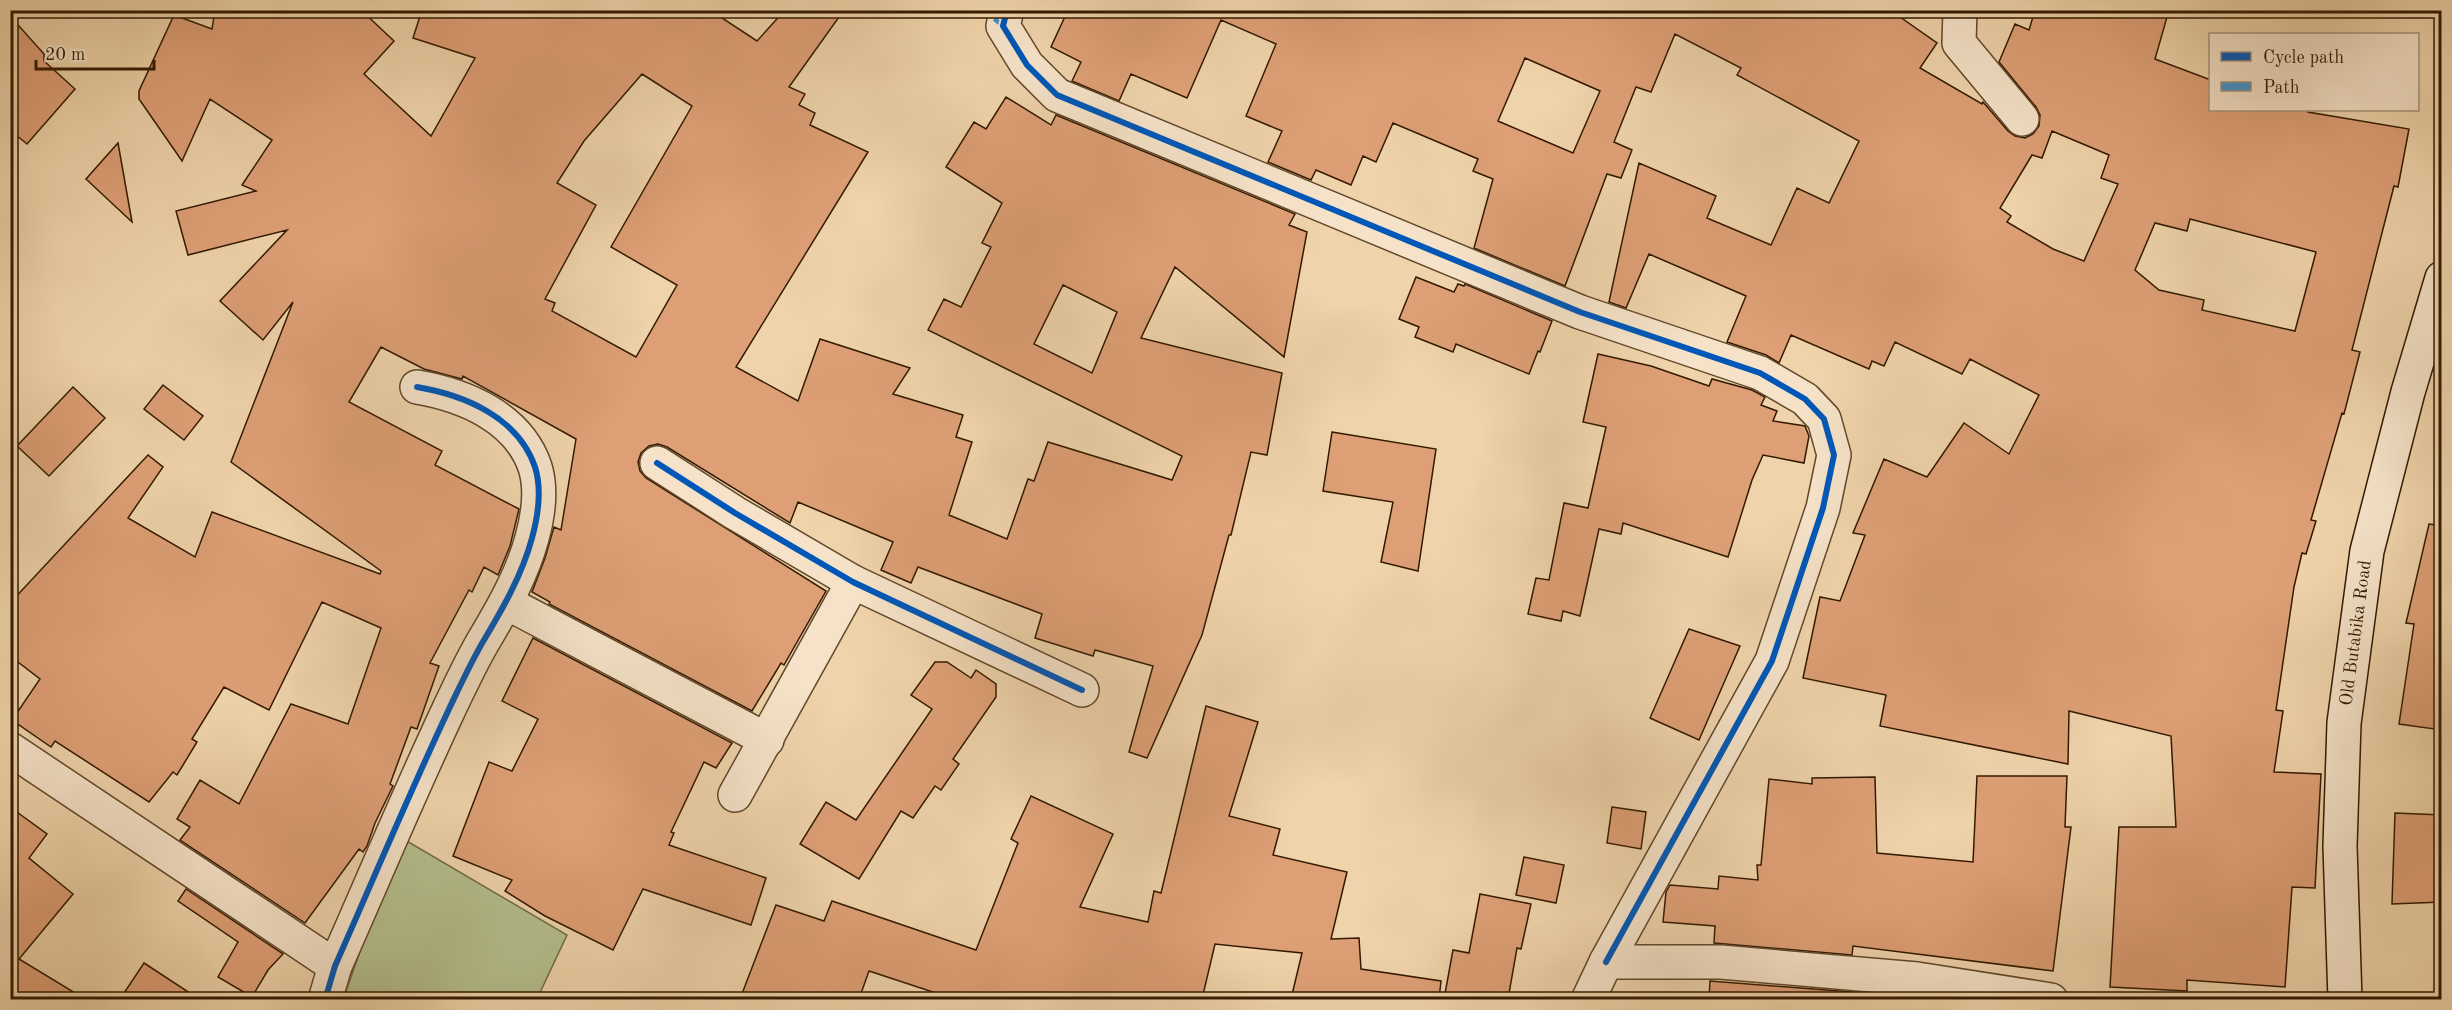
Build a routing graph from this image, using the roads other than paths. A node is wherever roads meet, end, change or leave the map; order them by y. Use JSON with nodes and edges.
{"nodes":[{"id":1,"x":1007,"y":10,"type":"edge"},
{"id":2,"x":1954,"y":14,"type":"edge"},
{"id":3,"x":2022,"y":119,"type":"dead end"},
{"id":4,"x":2442,"y":278,"type":"edge"},
{"id":5,"x":417,"y":387,"type":"dead end"},
{"id":6,"x":657,"y":463,"type":"dead end"},
{"id":7,"x":853,"y":582,"type":"junction"},
{"id":8,"x":507,"y":603,"type":"junction"},
{"id":9,"x":1082,"y":690,"type":"dead end"},
{"id":10,"x":767,"y":740,"type":"junction"},
{"id":11,"x":10,"y":749,"type":"edge"},
{"id":12,"x":735,"y":795,"type":"dead end"},
{"id":13,"x":1606,"y":962,"type":"junction"},
{"id":14,"x":335,"y":966,"type":"junction"},
{"id":15,"x":326,"y":999,"type":"edge"},
{"id":16,"x":1588,"y":999,"type":"edge"},
{"id":17,"x":2051,"y":999,"type":"edge"},
{"id":18,"x":2345,"y":999,"type":"edge"}],
"edges":[{"from":1,"to":13,"type":"street"},
{"from":2,"to":3,"type":"street"},
{"from":4,"to":18,"type":"street","name":"Old Butabika Road"},
{"from":5,"to":8,"type":"street"},
{"from":6,"to":7,"type":"street"},
{"from":7,"to":9,"type":"street"},
{"from":7,"to":10,"type":"street"},
{"from":8,"to":10,"type":"street"},
{"from":8,"to":14,"type":"street"},
{"from":10,"to":12,"type":"street"},
{"from":11,"to":14,"type":"street"},
{"from":13,"to":16,"type":"street"},
{"from":13,"to":17,"type":"street"},
{"from":14,"to":15,"type":"street"}]}
